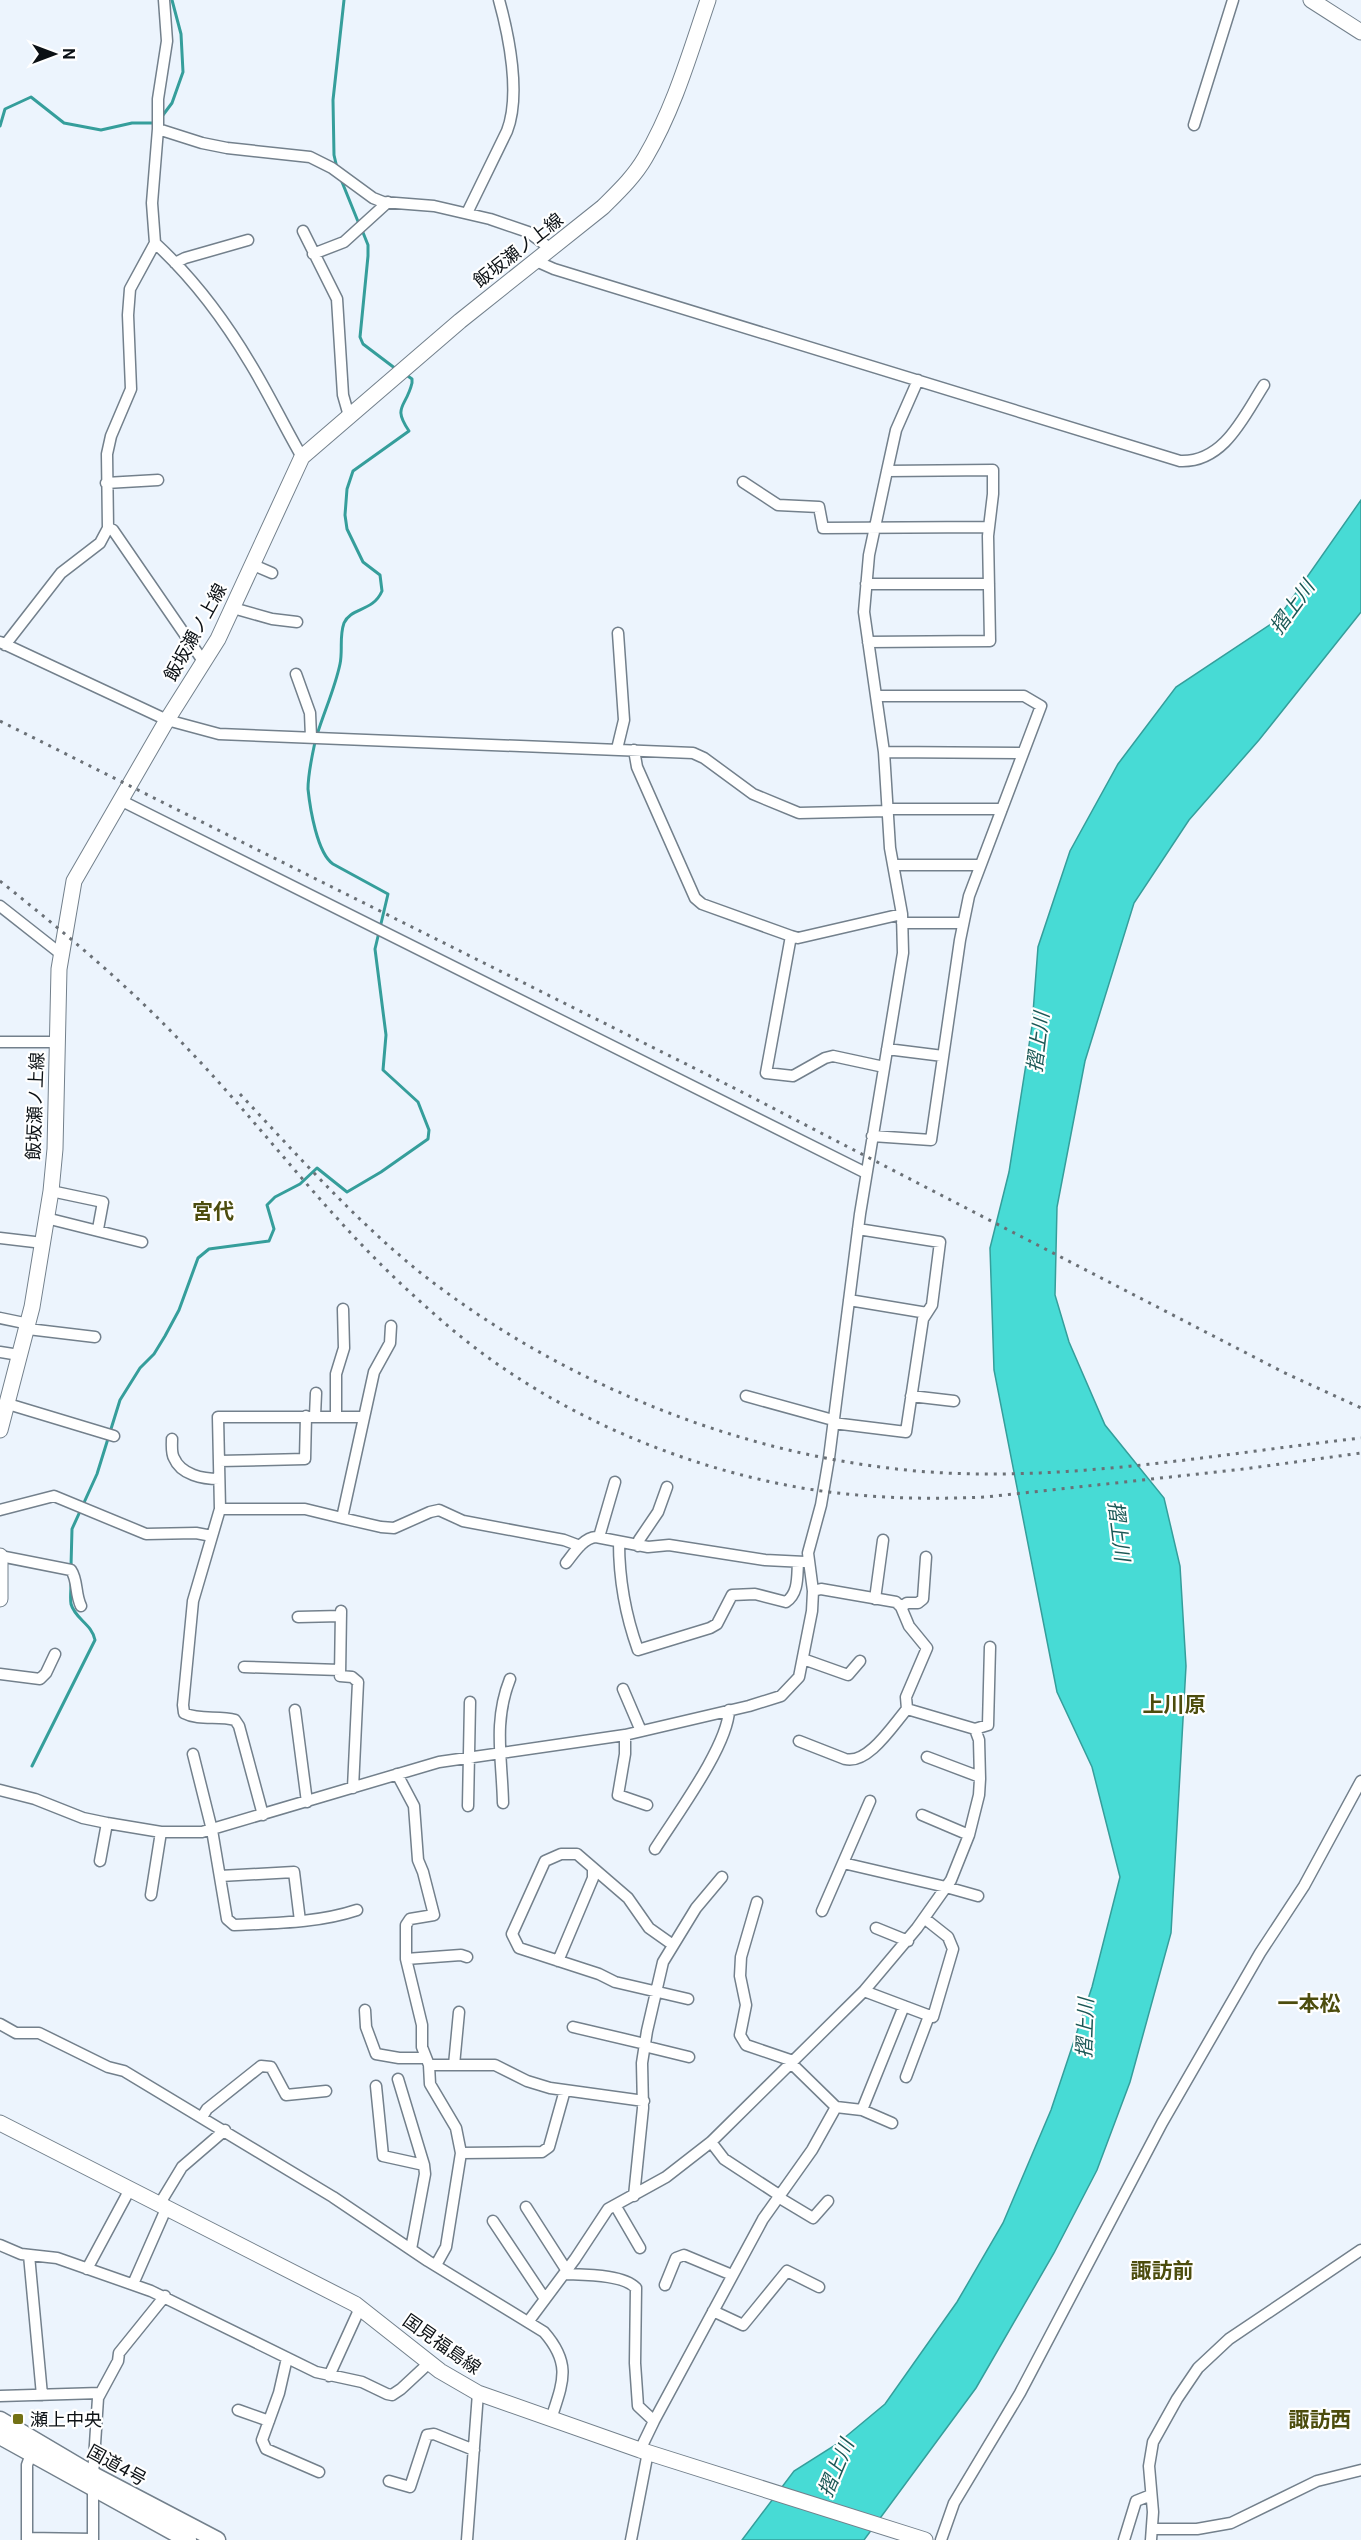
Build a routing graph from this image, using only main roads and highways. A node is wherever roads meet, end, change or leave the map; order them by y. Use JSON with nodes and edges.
{"nodes":[{"id":1,"x":708,"y":0,"type":"edge"},
{"id":2,"x":1311,"y":0,"type":"edge"},
{"id":3,"x":1361,"y":32,"type":"edge"},
{"id":4,"x":0,"y":1430,"type":"edge"},
{"id":5,"x":0,"y":1556,"type":"edge"},
{"id":6,"x":0,"y":1566,"type":"edge"},
{"id":7,"x":0,"y":1599,"type":"edge"},
{"id":8,"x":0,"y":2122,"type":"edge"},
{"id":9,"x":0,"y":2420,"type":"edge"},
{"id":10,"x":0,"y":2436,"type":"edge"},
{"id":11,"x":93,"y":2482,"type":"junction"},
{"id":12,"x":188,"y":2540,"type":"edge"},
{"id":13,"x":217,"y":2540,"type":"edge"},
{"id":14,"x":924,"y":2540,"type":"edge"}],
"edges":[{"from":1,"to":4,"type":"main road","name":"飯坂瀬ノ上線"},
{"from":2,"to":3,"type":"main road"},
{"from":5,"to":6,"type":"main road"},
{"from":6,"to":7,"type":"main road"},
{"from":8,"to":14,"type":"main road","name":"国見福島線"},
{"from":9,"to":11,"type":"highway","name":"国道4号"},
{"from":10,"to":11,"type":"highway","name":"国道4号"},
{"from":11,"to":12,"type":"highway","name":"国道4号"},
{"from":11,"to":13,"type":"highway","name":"国道4号"}]}
